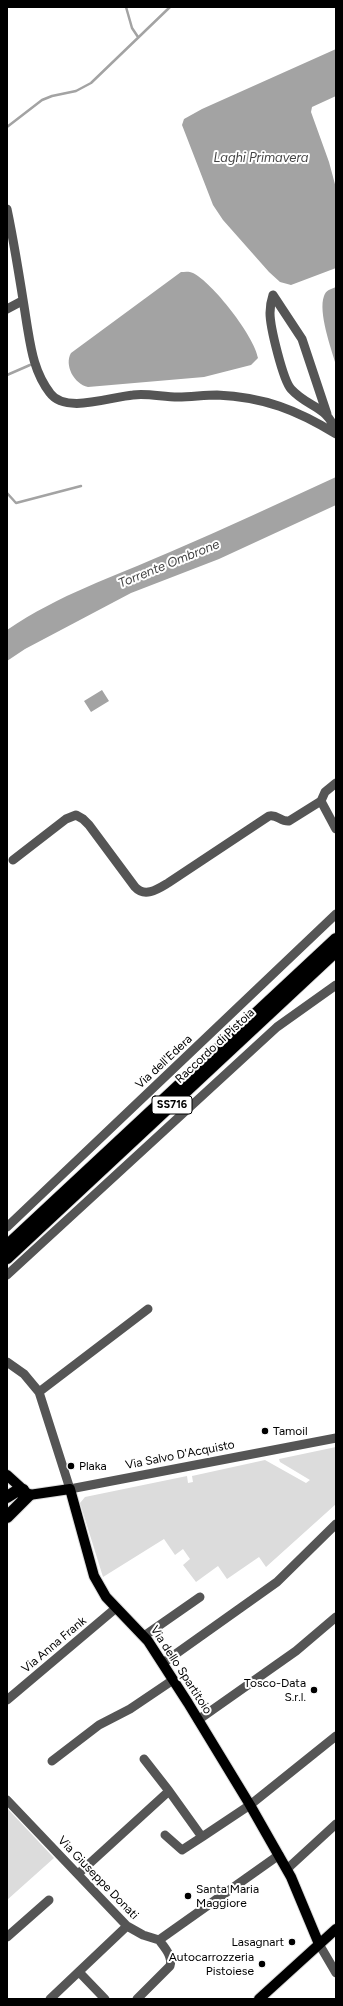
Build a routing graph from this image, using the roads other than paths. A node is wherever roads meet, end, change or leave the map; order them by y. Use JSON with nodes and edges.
{"nodes":[{"id":1,"x":7,"y":209,"type":"edge"},
{"id":2,"x":22,"y":301,"type":"junction"},
{"id":3,"x":7,"y":309,"type":"edge"},
{"id":4,"x":327,"y":414,"type":"junction"},
{"id":5,"x":336,"y":433,"type":"edge"},
{"id":6,"x":336,"y":783,"type":"edge"},
{"id":7,"x":321,"y":801,"type":"junction"},
{"id":8,"x":336,"y":829,"type":"edge"},
{"id":9,"x":13,"y":860,"type":"dead end"},
{"id":10,"x":336,"y":914,"type":"edge"},
{"id":11,"x":336,"y":939,"type":"edge"},
{"id":12,"x":336,"y":951,"type":"edge"},
{"id":13,"x":336,"y":985,"type":"edge"},
{"id":14,"x":7,"y":1227,"type":"edge"},
{"id":15,"x":7,"y":1246,"type":"edge"},
{"id":16,"x":7,"y":1258,"type":"edge"},
{"id":17,"x":7,"y":1275,"type":"edge"},
{"id":18,"x":148,"y":1309,"type":"dead end"},
{"id":19,"x":7,"y":1362,"type":"edge"},
{"id":20,"x":39,"y":1392,"type":"junction"},
{"id":21,"x":336,"y":1438,"type":"edge"},
{"id":22,"x":7,"y":1475,"type":"edge"},
{"id":23,"x":70,"y":1489,"type":"junction"},
{"id":24,"x":26,"y":1492,"type":"junction"},
{"id":25,"x":7,"y":1497,"type":"edge"},
{"id":26,"x":7,"y":1518,"type":"edge"},
{"id":27,"x":336,"y":1524,"type":"edge"},
{"id":28,"x":200,"y":1597,"type":"dead end"},
{"id":29,"x":116,"y":1608,"type":"junction"},
{"id":30,"x":336,"y":1617,"type":"edge"},
{"id":31,"x":144,"y":1636,"type":"junction"},
{"id":32,"x":163,"y":1663,"type":"junction"},
{"id":33,"x":173,"y":1680,"type":"junction"},
{"id":34,"x":7,"y":1700,"type":"edge"},
{"id":35,"x":198,"y":1720,"type":"junction"},
{"id":36,"x":336,"y":1736,"type":"edge"},
{"id":37,"x":144,"y":1759,"type":"dead end"},
{"id":38,"x":52,"y":1761,"type":"dead end"},
{"id":39,"x":169,"y":1791,"type":"junction"},
{"id":40,"x":7,"y":1800,"type":"edge"},
{"id":41,"x":250,"y":1805,"type":"junction"},
{"id":42,"x":336,"y":1824,"type":"edge"},
{"id":43,"x":165,"y":1835,"type":"dead end"},
{"id":44,"x":202,"y":1837,"type":"junction"},
{"id":45,"x":279,"y":1855,"type":"junction"},
{"id":46,"x":287,"y":1869,"type":"junction"},
{"id":47,"x":78,"y":1874,"type":"junction"},
{"id":48,"x":49,"y":1900,"type":"dead end"},
{"id":49,"x":127,"y":1926,"type":"junction"},
{"id":50,"x":336,"y":1929,"type":"edge"},
{"id":51,"x":7,"y":1937,"type":"edge"},
{"id":52,"x":159,"y":1940,"type":"junction"},
{"id":53,"x":319,"y":1944,"type":"junction"},
{"id":54,"x":78,"y":1972,"type":"junction"},
{"id":55,"x":336,"y":1973,"type":"edge"},
{"id":56,"x":50,"y":1999,"type":"edge"},
{"id":57,"x":105,"y":1999,"type":"edge"},
{"id":58,"x":137,"y":1999,"type":"edge"},
{"id":59,"x":259,"y":1999,"type":"edge"}],
"edges":[{"from":1,"to":2,"type":"street"},
{"from":2,"to":3,"type":"street"},
{"from":2,"to":5,"type":"street"},
{"from":4,"to":4,"type":"street"},
{"from":4,"to":5,"type":"street"},
{"from":6,"to":7,"type":"street"},
{"from":7,"to":8,"type":"street"},
{"from":7,"to":9,"type":"street"},
{"from":10,"to":14,"type":"street","name":"Via dell'Edera"},
{"from":11,"to":15,"type":"highway","name":"Raccordo di Pistoia","number":"SS716"},
{"from":12,"to":16,"type":"highway","name":"Raccordo di Pistoia","number":"SS716"},
{"from":13,"to":17,"type":"street"},
{"from":18,"to":20,"type":"street"},
{"from":19,"to":20,"type":"street","name":"Via dello Spartitoio"},
{"from":20,"to":23,"type":"street","name":"Via dello Spartitoio"},
{"from":21,"to":23,"type":"street","name":"Via Salvo D'Acquisto"},
{"from":22,"to":24,"type":"main road"},
{"from":23,"to":24,"type":"main road","name":"Via Salvo D'Acquisto"},
{"from":23,"to":29,"type":"main road","name":"Via dello Spartitoio"},
{"from":24,"to":25,"type":"highway"},
{"from":24,"to":26,"type":"highway"},
{"from":27,"to":32,"type":"street"},
{"from":28,"to":31,"type":"street"},
{"from":29,"to":31,"type":"main road","name":"Via dello Spartitoio"},
{"from":29,"to":34,"type":"street","name":"Via Anna Frank"},
{"from":30,"to":35,"type":"street"},
{"from":31,"to":32,"type":"main road","name":"Via dello Spartitoio"},
{"from":32,"to":33,"type":"main road","name":"Via dello Spartitoio"},
{"from":33,"to":35,"type":"main road","name":"Via dello Spartitoio"},
{"from":33,"to":38,"type":"street"},
{"from":35,"to":41,"type":"main road","name":"Via dello Spartitoio"},
{"from":36,"to":41,"type":"street"},
{"from":37,"to":39,"type":"street"},
{"from":39,"to":44,"type":"street"},
{"from":39,"to":47,"type":"street"},
{"from":40,"to":47,"type":"street","name":"Via Giuseppe Donati"},
{"from":41,"to":44,"type":"street"},
{"from":41,"to":45,"type":"main road","name":"Via dello Spartitoio"},
{"from":42,"to":46,"type":"street"},
{"from":43,"to":44,"type":"street"},
{"from":45,"to":46,"type":"main road","name":"Via dello Spartitoio"},
{"from":45,"to":52,"type":"street"},
{"from":46,"to":53,"type":"main road","name":"Via dello Spartitoio"},
{"from":47,"to":49,"type":"street","name":"Via Giuseppe Donati"},
{"from":48,"to":51,"type":"street"},
{"from":49,"to":52,"type":"street","name":"Via Giuseppe Donati"},
{"from":49,"to":54,"type":"street"},
{"from":50,"to":53,"type":"main road"},
{"from":52,"to":58,"type":"street"},
{"from":53,"to":55,"type":"street","name":"Via dello Spartitoio"},
{"from":53,"to":59,"type":"main road"},
{"from":54,"to":56,"type":"street"},
{"from":54,"to":57,"type":"street"}]}
